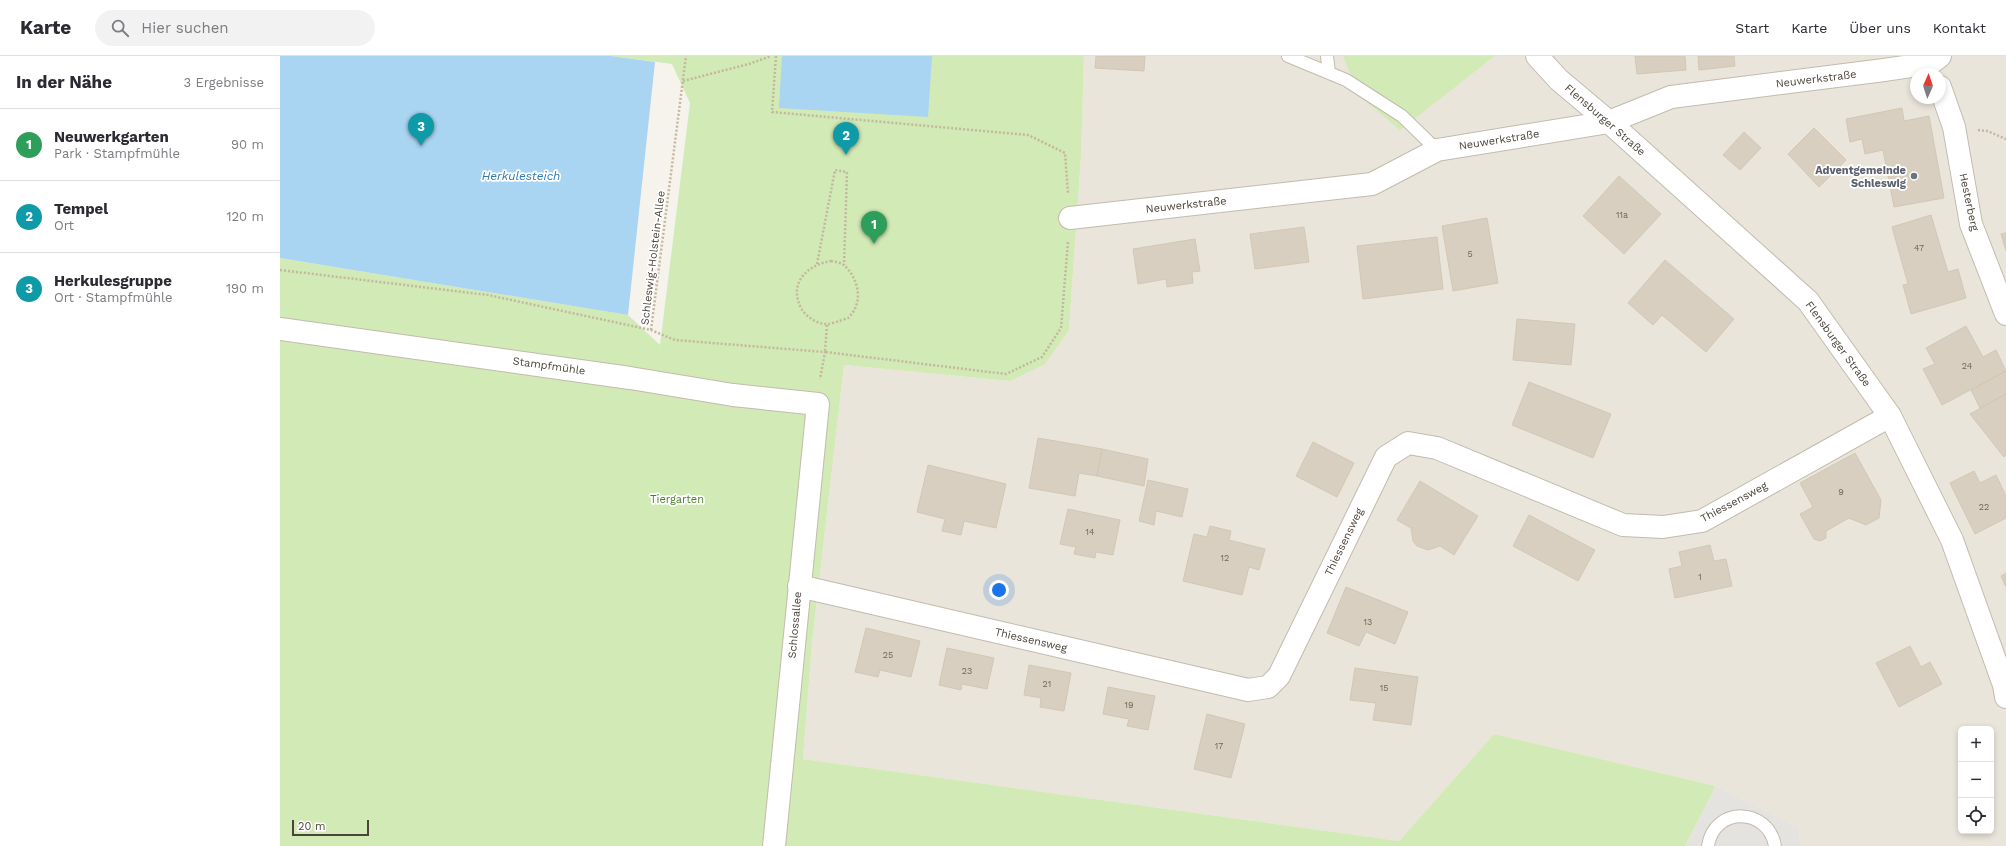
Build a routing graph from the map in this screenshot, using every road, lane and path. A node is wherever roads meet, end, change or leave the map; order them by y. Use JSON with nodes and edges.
{"nodes":[{"id":1,"x":686,"y":56,"type":"edge"},
{"id":2,"x":771,"y":56,"type":"edge"},
{"id":3,"x":776,"y":56,"type":"edge"},
{"id":4,"x":1288,"y":56,"type":"edge"},
{"id":5,"x":1327,"y":56,"type":"edge"},
{"id":6,"x":1537,"y":56,"type":"edge"},
{"id":7,"x":1936,"y":64,"type":"edge"},
{"id":8,"x":1330,"y":73,"type":"junction"},
{"id":9,"x":683,"y":81,"type":"junction"},
{"id":10,"x":1946,"y":104,"type":"edge"},
{"id":11,"x":1609,"y":122,"type":"junction"},
{"id":12,"x":1437,"y":150,"type":"junction"},
{"id":13,"x":1070,"y":218,"type":"junction"},
{"id":14,"x":817,"y":264,"type":"junction"},
{"id":15,"x":844,"y":265,"type":"junction"},
{"id":16,"x":280,"y":270,"type":"edge"},
{"id":17,"x":2006,"y":314,"type":"edge"},
{"id":18,"x":827,"y":324,"type":"junction"},
{"id":19,"x":280,"y":329,"type":"edge"},
{"id":20,"x":651,"y":330,"type":"junction"},
{"id":21,"x":826,"y":352,"type":"junction"},
{"id":22,"x":818,"y":404,"type":"junction"},
{"id":23,"x":1890,"y":416,"type":"junction"},
{"id":24,"x":799,"y":586,"type":"junction"},
{"id":25,"x":2006,"y":697,"type":"edge"},
{"id":26,"x":774,"y":846,"type":"edge"},
{"id":27,"x":1708,"y":846,"type":"edge"},
{"id":28,"x":1775,"y":846,"type":"edge"}],
"edges":[{"from":1,"to":9,"type":"path","name":"Schleswig-Holstein-Allee"},
{"from":2,"to":9,"type":"path"},
{"from":3,"to":13,"type":"path","name":"Schleswig-Holstein-Allee"},
{"from":4,"to":8,"type":"lane"},
{"from":5,"to":8,"type":"lane"},
{"from":6,"to":11,"type":"street","name":"Flensburger Straße"},
{"from":7,"to":11,"type":"street","name":"Neuwerkstraße"},
{"from":8,"to":12,"type":"lane"},
{"from":9,"to":20,"type":"path","name":"Schleswig-Holstein-Allee"},
{"from":10,"to":17,"type":"street","name":"Hesterberg"},
{"from":11,"to":12,"type":"street","name":"Neuwerkstraße"},
{"from":11,"to":23,"type":"street","name":"Flensburger Straße"},
{"from":12,"to":13,"type":"street","name":"Neuwerkstraße"},
{"from":13,"to":21,"type":"path","name":"Schleswig-Holstein-Allee"},
{"from":14,"to":15,"type":"path"},
{"from":14,"to":15,"type":"path"},
{"from":14,"to":18,"type":"path"},
{"from":15,"to":18,"type":"path"},
{"from":16,"to":20,"type":"path"},
{"from":18,"to":21,"type":"path"},
{"from":19,"to":22,"type":"street","name":"Stampfmühle"},
{"from":20,"to":21,"type":"path","name":"Schleswig-Holstein-Allee"},
{"from":21,"to":22,"type":"path"},
{"from":22,"to":24,"type":"street","name":"Schlossallee"},
{"from":23,"to":24,"type":"street","name":"Thiessensweg"},
{"from":23,"to":25,"type":"street","name":"Flensburger Straße"},
{"from":24,"to":26,"type":"street","name":"Schlossallee"},
{"from":27,"to":28,"type":"lane"}]}
